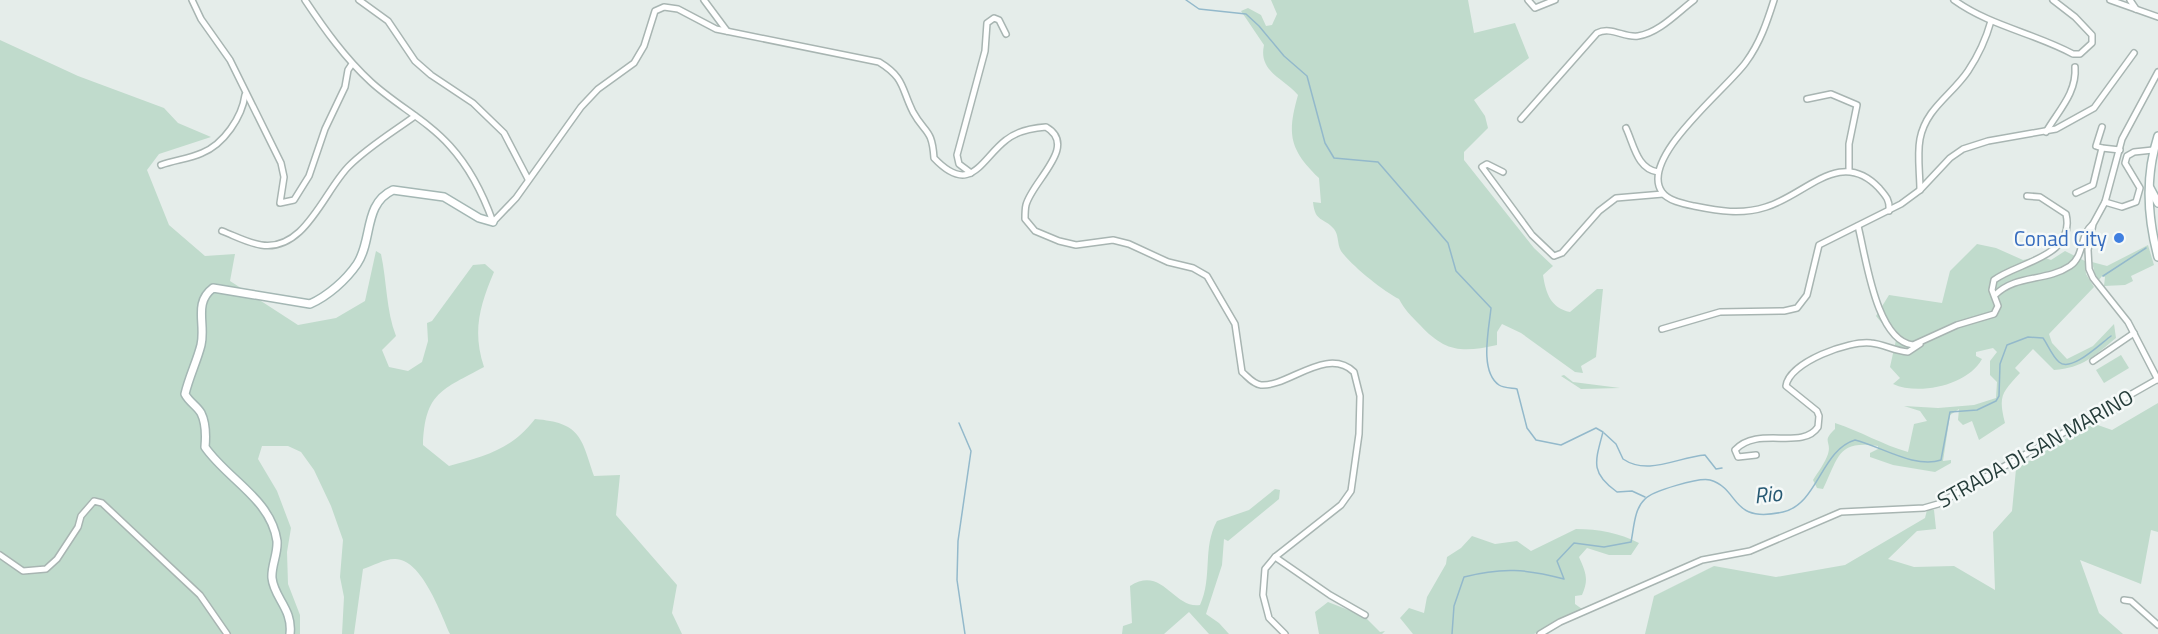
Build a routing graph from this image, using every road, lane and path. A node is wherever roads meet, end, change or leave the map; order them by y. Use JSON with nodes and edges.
{"nodes":[{"id":1,"x":192,"y":0,"type":"edge"},
{"id":2,"x":305,"y":0,"type":"edge"},
{"id":3,"x":359,"y":0,"type":"edge"},
{"id":4,"x":704,"y":0,"type":"edge"},
{"id":5,"x":1528,"y":0,"type":"edge"},
{"id":6,"x":1555,"y":0,"type":"edge"},
{"id":7,"x":1694,"y":0,"type":"edge"},
{"id":8,"x":1774,"y":0,"type":"edge"},
{"id":9,"x":1954,"y":0,"type":"edge"},
{"id":10,"x":2053,"y":0,"type":"edge"},
{"id":11,"x":2110,"y":0,"type":"edge"},
{"id":12,"x":2130,"y":0,"type":"edge"},
{"id":13,"x":2136,"y":9,"type":"junction"},
{"id":14,"x":2158,"y":17,"type":"edge"},
{"id":15,"x":1991,"y":21,"type":"junction"},
{"id":16,"x":727,"y":31,"type":"junction"},
{"id":17,"x":1006,"y":34,"type":"dead end"},
{"id":18,"x":2134,"y":53,"type":"dead end"},
{"id":19,"x":352,"y":64,"type":"junction"},
{"id":20,"x":2075,"y":67,"type":"dead end"},
{"id":21,"x":2158,"y":72,"type":"edge"},
{"id":22,"x":246,"y":93,"type":"junction"},
{"id":23,"x":1807,"y":99,"type":"dead end"},
{"id":24,"x":415,"y":116,"type":"junction"},
{"id":25,"x":1521,"y":120,"type":"dead end"},
{"id":26,"x":2102,"y":127,"type":"dead end"},
{"id":27,"x":1626,"y":128,"type":"dead end"},
{"id":28,"x":2046,"y":132,"type":"junction"},
{"id":29,"x":2158,"y":136,"type":"edge"},
{"id":30,"x":2102,"y":148,"type":"junction"},
{"id":31,"x":2120,"y":150,"type":"junction"},
{"id":32,"x":2153,"y":150,"type":"junction"},
{"id":33,"x":161,"y":165,"type":"dead end"},
{"id":34,"x":1849,"y":170,"type":"junction"},
{"id":35,"x":1658,"y":171,"type":"junction"},
{"id":36,"x":1503,"y":172,"type":"dead end"},
{"id":37,"x":971,"y":173,"type":"junction"},
{"id":38,"x":528,"y":179,"type":"junction"},
{"id":39,"x":2149,"y":185,"type":"junction"},
{"id":40,"x":1920,"y":190,"type":"junction"},
{"id":41,"x":2076,"y":193,"type":"dead end"},
{"id":42,"x":1663,"y":194,"type":"junction"},
{"id":43,"x":2027,"y":196,"type":"dead end"},
{"id":44,"x":2105,"y":202,"type":"junction"},
{"id":45,"x":2158,"y":205,"type":"edge"},
{"id":46,"x":1889,"y":211,"type":"junction"},
{"id":47,"x":2148,"y":213,"type":"junction"},
{"id":48,"x":2158,"y":218,"type":"edge"},
{"id":49,"x":493,"y":222,"type":"junction"},
{"id":50,"x":2093,"y":224,"type":"junction"},
{"id":51,"x":1858,"y":226,"type":"junction"},
{"id":52,"x":222,"y":231,"type":"dead end"},
{"id":53,"x":2151,"y":234,"type":"junction"},
{"id":54,"x":2158,"y":257,"type":"edge"},
{"id":55,"x":1995,"y":295,"type":"junction"},
{"id":56,"x":1662,"y":330,"type":"dead end"},
{"id":57,"x":2134,"y":333,"type":"junction"},
{"id":58,"x":1921,"y":343,"type":"junction"},
{"id":59,"x":2093,"y":362,"type":"dead end"},
{"id":60,"x":2158,"y":380,"type":"edge"},
{"id":61,"x":1756,"y":455,"type":"dead end"},
{"id":62,"x":0,"y":555,"type":"edge"},
{"id":63,"x":1275,"y":556,"type":"junction"},
{"id":64,"x":2124,"y":600,"type":"dead end"},
{"id":65,"x":1365,"y":615,"type":"dead end"},
{"id":66,"x":2158,"y":625,"type":"edge"},
{"id":67,"x":227,"y":634,"type":"edge"},
{"id":68,"x":290,"y":634,"type":"edge"},
{"id":69,"x":1285,"y":634,"type":"edge"},
{"id":70,"x":1540,"y":634,"type":"edge"}],
"edges":[{"from":1,"to":22,"type":"street"},
{"from":2,"to":19,"type":"street"},
{"from":3,"to":38,"type":"street"},
{"from":4,"to":16,"type":"street"},
{"from":5,"to":6,"type":"street"},
{"from":7,"to":25,"type":"street"},
{"from":8,"to":35,"type":"street"},
{"from":9,"to":15,"type":"street"},
{"from":10,"to":15,"type":"street"},
{"from":11,"to":13,"type":"street"},
{"from":12,"to":13,"type":"street"},
{"from":13,"to":14,"type":"street"},
{"from":15,"to":40,"type":"street"},
{"from":16,"to":37,"type":"street"},
{"from":16,"to":38,"type":"street"},
{"from":17,"to":37,"type":"street"},
{"from":18,"to":28,"type":"street"},
{"from":19,"to":22,"type":"street"},
{"from":19,"to":24,"type":"street"},
{"from":20,"to":28,"type":"street"},
{"from":21,"to":31,"type":"street"},
{"from":22,"to":33,"type":"street"},
{"from":23,"to":34,"type":"street"},
{"from":24,"to":49,"type":"street"},
{"from":24,"to":52,"type":"street"},
{"from":26,"to":30,"type":"street"},
{"from":27,"to":35,"type":"street"},
{"from":28,"to":40,"type":"street"},
{"from":29,"to":32,"type":"street"},
{"from":30,"to":31,"type":"street"},
{"from":30,"to":41,"type":"street"},
{"from":31,"to":44,"type":"street"},
{"from":32,"to":39,"type":"street"},
{"from":32,"to":44,"type":"street"},
{"from":34,"to":42,"type":"street"},
{"from":34,"to":46,"type":"street"},
{"from":35,"to":42,"type":"street"},
{"from":36,"to":42,"type":"street"},
{"from":37,"to":63,"type":"street"},
{"from":38,"to":49,"type":"street"},
{"from":39,"to":45,"type":"street"},
{"from":39,"to":47,"type":"street"},
{"from":40,"to":46,"type":"street"},
{"from":43,"to":55,"type":"street"},
{"from":44,"to":50,"type":"street"},
{"from":45,"to":47,"type":"street"},
{"from":46,"to":51,"type":"street"},
{"from":47,"to":53,"type":"street"},
{"from":48,"to":53,"type":"street"},
{"from":49,"to":68,"type":"street"},
{"from":50,"to":55,"type":"street"},
{"from":50,"to":57,"type":"street"},
{"from":51,"to":56,"type":"street"},
{"from":51,"to":58,"type":"street"},
{"from":53,"to":54,"type":"street"},
{"from":55,"to":58,"type":"street"},
{"from":57,"to":59,"type":"street"},
{"from":57,"to":60,"type":"street"},
{"from":58,"to":61,"type":"street"},
{"from":60,"to":70,"type":"street","name":"STRADA DI SAN MARINO"},
{"from":62,"to":67,"type":"street"},
{"from":63,"to":65,"type":"street"},
{"from":63,"to":69,"type":"street"},
{"from":64,"to":66,"type":"street"}]}
